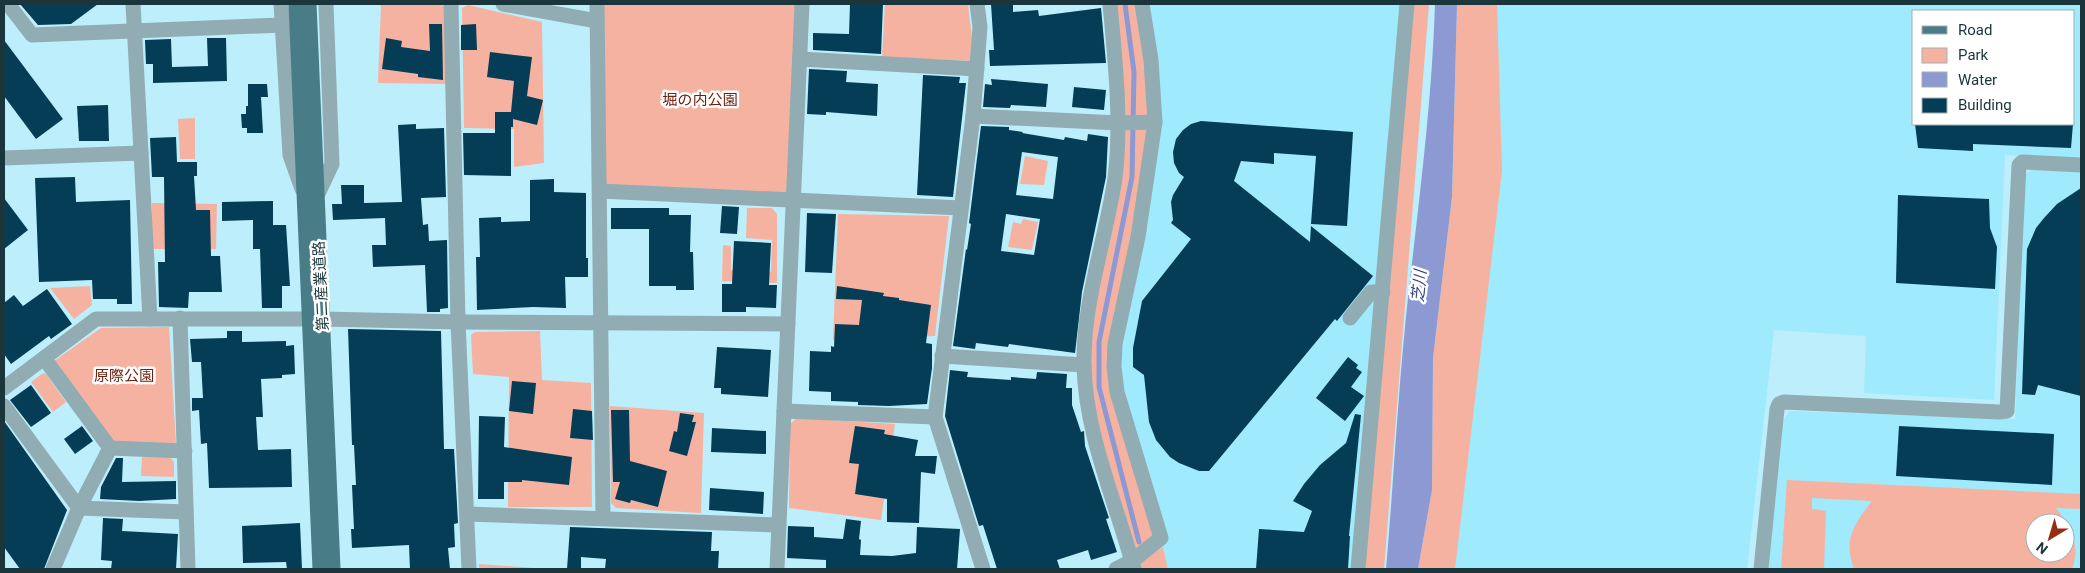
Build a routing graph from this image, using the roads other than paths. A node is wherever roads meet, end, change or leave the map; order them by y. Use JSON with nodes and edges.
{"nodes":[{"id":1,"x":8,"y":4,"type":"edge"},
{"id":2,"x":134,"y":4,"type":"edge"},
{"id":3,"x":281,"y":4,"type":"edge"},
{"id":4,"x":296,"y":4,"type":"edge"},
{"id":5,"x":309,"y":4,"type":"edge"},
{"id":6,"x":326,"y":4,"type":"edge"},
{"id":7,"x":450,"y":4,"type":"edge"},
{"id":8,"x":503,"y":4,"type":"edge"},
{"id":9,"x":597,"y":4,"type":"edge"},
{"id":10,"x":802,"y":4,"type":"edge"},
{"id":11,"x":978,"y":4,"type":"edge"},
{"id":12,"x":1110,"y":4,"type":"edge"},
{"id":13,"x":1142,"y":4,"type":"edge"},
{"id":14,"x":1407,"y":4,"type":"edge"},
{"id":15,"x":522,"y":6,"type":"edge"},
{"id":16,"x":596,"y":21,"type":"junction"},
{"id":17,"x":282,"y":25,"type":"junction"},
{"id":18,"x":135,"y":30,"type":"junction"},
{"id":19,"x":800,"y":59,"type":"junction"},
{"id":20,"x":977,"y":69,"type":"junction"},
{"id":21,"x":973,"y":116,"type":"junction"},
{"id":22,"x":1155,"y":122,"type":"junction"},
{"id":23,"x":1123,"y":123,"type":"junction"},
{"id":24,"x":141,"y":153,"type":"junction"},
{"id":25,"x":4,"y":158,"type":"edge"},
{"id":26,"x":2081,"y":165,"type":"edge"},
{"id":27,"x":600,"y":191,"type":"junction"},
{"id":28,"x":310,"y":196,"type":"junction"},
{"id":29,"x":794,"y":201,"type":"junction"},
{"id":30,"x":961,"y":208,"type":"junction"},
{"id":31,"x":1383,"y":292,"type":"junction"},
{"id":32,"x":180,"y":318,"type":"junction"},
{"id":33,"x":1350,"y":318,"type":"dead end"},
{"id":34,"x":150,"y":319,"type":"junction"},
{"id":35,"x":316,"y":319,"type":"junction"},
{"id":36,"x":458,"y":322,"type":"junction"},
{"id":37,"x":601,"y":323,"type":"junction"},
{"id":38,"x":788,"y":324,"type":"junction"},
{"id":39,"x":942,"y":356,"type":"junction"},
{"id":40,"x":44,"y":358,"type":"junction"},
{"id":41,"x":1084,"y":365,"type":"junction"},
{"id":42,"x":4,"y":388,"type":"edge"},
{"id":43,"x":4,"y":406,"type":"edge"},
{"id":44,"x":784,"y":411,"type":"junction"},
{"id":45,"x":935,"y":417,"type":"junction"},
{"id":46,"x":110,"y":448,"type":"junction"},
{"id":47,"x":185,"y":451,"type":"junction"},
{"id":48,"x":78,"y":508,"type":"junction"},
{"id":49,"x":186,"y":512,"type":"junction"},
{"id":50,"x":467,"y":514,"type":"junction"},
{"id":51,"x":603,"y":518,"type":"junction"},
{"id":52,"x":779,"y":525,"type":"junction"},
{"id":53,"x":1133,"y":565,"type":"edge"},
{"id":54,"x":53,"y":569,"type":"edge"},
{"id":55,"x":188,"y":569,"type":"edge"},
{"id":56,"x":320,"y":569,"type":"edge"},
{"id":57,"x":333,"y":569,"type":"edge"},
{"id":58,"x":469,"y":569,"type":"edge"},
{"id":59,"x":777,"y":569,"type":"edge"},
{"id":60,"x":983,"y":569,"type":"edge"},
{"id":61,"x":1116,"y":569,"type":"edge"},
{"id":62,"x":1358,"y":569,"type":"edge"},
{"id":63,"x":1761,"y":569,"type":"edge"}],
"edges":[{"from":1,"to":18,"type":"street"},
{"from":2,"to":18,"type":"street"},
{"from":3,"to":17,"type":"street"},
{"from":4,"to":28,"type":"main road","name":"第二産業道路"},
{"from":5,"to":28,"type":"main road","name":"第二産業道路"},
{"from":6,"to":28,"type":"street"},
{"from":7,"to":36,"type":"street"},
{"from":8,"to":15,"type":"street"},
{"from":9,"to":16,"type":"street"},
{"from":10,"to":19,"type":"street"},
{"from":11,"to":20,"type":"street"},
{"from":12,"to":23,"type":"street"},
{"from":13,"to":22,"type":"street"},
{"from":14,"to":31,"type":"street"},
{"from":15,"to":16,"type":"street"},
{"from":16,"to":27,"type":"street"},
{"from":17,"to":18,"type":"street"},
{"from":17,"to":28,"type":"street"},
{"from":18,"to":24,"type":"street"},
{"from":19,"to":20,"type":"street"},
{"from":19,"to":29,"type":"street"},
{"from":20,"to":21,"type":"street"},
{"from":21,"to":23,"type":"street"},
{"from":21,"to":30,"type":"street"},
{"from":22,"to":23,"type":"street"},
{"from":22,"to":53,"type":"street"},
{"from":23,"to":41,"type":"street"},
{"from":24,"to":25,"type":"street"},
{"from":24,"to":34,"type":"street"},
{"from":26,"to":63,"type":"street"},
{"from":27,"to":29,"type":"street"},
{"from":27,"to":37,"type":"street"},
{"from":28,"to":35,"type":"main road","name":"第二産業道路"},
{"from":29,"to":30,"type":"street"},
{"from":29,"to":38,"type":"street"},
{"from":30,"to":39,"type":"street"},
{"from":31,"to":33,"type":"street"},
{"from":31,"to":62,"type":"street"},
{"from":32,"to":34,"type":"street"},
{"from":32,"to":35,"type":"street"},
{"from":32,"to":47,"type":"street"},
{"from":34,"to":40,"type":"street"},
{"from":35,"to":36,"type":"street"},
{"from":35,"to":56,"type":"main road","name":"第二産業道路"},
{"from":35,"to":57,"type":"main road","name":"第二産業道路"},
{"from":36,"to":37,"type":"street"},
{"from":36,"to":50,"type":"street"},
{"from":37,"to":38,"type":"street"},
{"from":37,"to":51,"type":"street"},
{"from":38,"to":44,"type":"street"},
{"from":39,"to":41,"type":"street"},
{"from":39,"to":45,"type":"street"},
{"from":40,"to":42,"type":"street"},
{"from":40,"to":46,"type":"street"},
{"from":41,"to":53,"type":"street"},
{"from":43,"to":48,"type":"street"},
{"from":44,"to":45,"type":"street"},
{"from":44,"to":52,"type":"street"},
{"from":45,"to":60,"type":"street"},
{"from":46,"to":47,"type":"street"},
{"from":46,"to":48,"type":"street"},
{"from":47,"to":49,"type":"street"},
{"from":48,"to":49,"type":"street"},
{"from":48,"to":54,"type":"street"},
{"from":49,"to":55,"type":"street"},
{"from":50,"to":51,"type":"street"},
{"from":50,"to":58,"type":"street"},
{"from":51,"to":52,"type":"street"},
{"from":52,"to":59,"type":"street"},
{"from":53,"to":61,"type":"street"}]}
